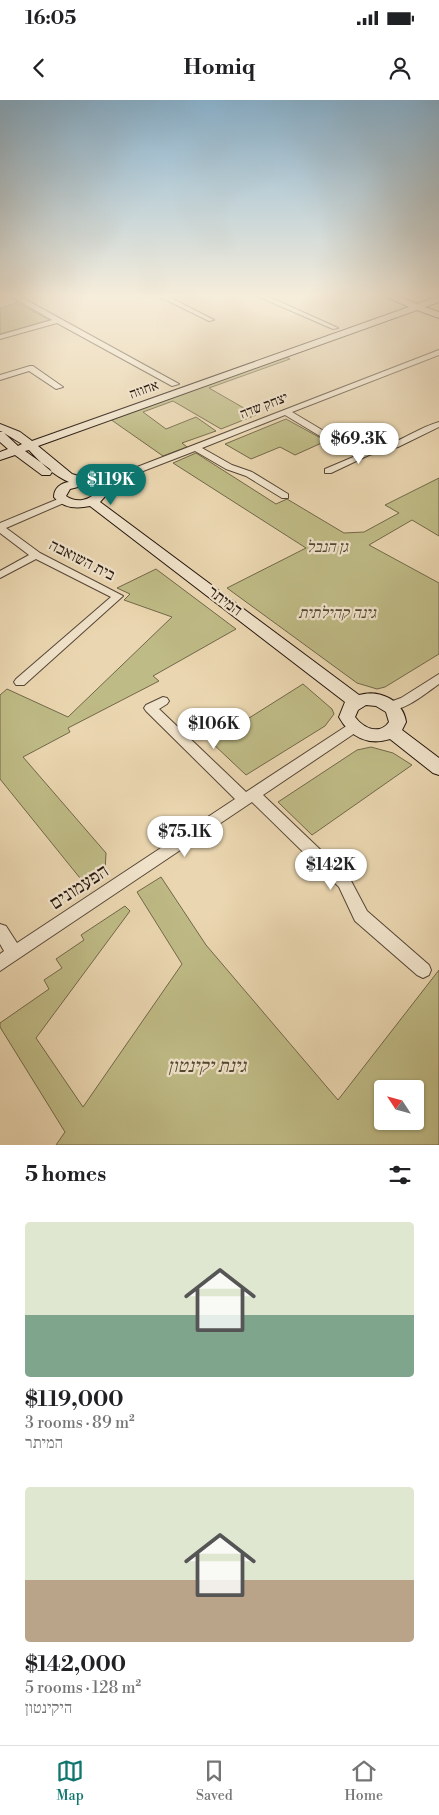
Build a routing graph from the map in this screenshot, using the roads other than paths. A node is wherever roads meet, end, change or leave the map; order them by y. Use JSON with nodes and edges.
{"nodes":[{"id":1,"x":100,"y":345,"type":"edge"},
{"id":2,"x":287,"y":345,"type":"edge"},
{"id":3,"x":309,"y":345,"type":"edge"},
{"id":4,"x":438,"y":353,"type":"edge"},
{"id":5,"x":0,"y":378,"type":"edge"},
{"id":6,"x":175,"y":384,"type":"junction"},
{"id":7,"x":59,"y":387,"type":"dead end"},
{"id":8,"x":285,"y":412,"type":"junction"},
{"id":9,"x":439,"y":424,"type":"edge"},
{"id":10,"x":0,"y":427,"type":"edge"},
{"id":11,"x":26,"y":442,"type":"junction"},
{"id":12,"x":6,"y":443,"type":"edge"},
{"id":13,"x":195,"y":447,"type":"junction"},
{"id":14,"x":368,"y":454,"type":"junction"},
{"id":15,"x":0,"y":456,"type":"edge"},
{"id":16,"x":328,"y":471,"type":"dead end"},
{"id":17,"x":82,"y":482,"type":"junction"},
{"id":18,"x":66,"y":486,"type":"junction"},
{"id":19,"x":100,"y":487,"type":"junction"},
{"id":20,"x":285,"y":496,"type":"dead end"},
{"id":21,"x":63,"y":500,"type":"junction"},
{"id":22,"x":92,"y":502,"type":"junction"},
{"id":23,"x":0,"y":528,"type":"edge"},
{"id":24,"x":36,"y":555,"type":"junction"},
{"id":25,"x":0,"y":575,"type":"edge"},
{"id":26,"x":439,"y":678,"type":"edge"},
{"id":27,"x":20,"y":682,"type":"dead end"},
{"id":28,"x":163,"y":701,"type":"dead end"},
{"id":29,"x":356,"y":702,"type":"junction"},
{"id":30,"x":391,"y":706,"type":"junction"},
{"id":31,"x":353,"y":728,"type":"junction"},
{"id":32,"x":392,"y":731,"type":"junction"},
{"id":33,"x":439,"y":768,"type":"edge"},
{"id":34,"x":249,"y":797,"type":"junction"},
{"id":35,"x":0,"y":932,"type":"edge"},
{"id":36,"x":15,"y":953,"type":"junction"},
{"id":37,"x":0,"y":963,"type":"edge"},
{"id":38,"x":423,"y":970,"type":"dead end"}],
"edges":[{"from":1,"to":6,"type":"street"},
{"from":2,"to":6,"type":"main road","name":"אחוזה"},
{"from":3,"to":11,"type":"main road","name":"אחוזה"},
{"from":4,"to":8,"type":"street","name":"יצחק שדה"},
{"from":5,"to":7,"type":"street"},
{"from":6,"to":11,"type":"main road","name":"אחוזה"},
{"from":8,"to":13,"type":"street","name":"יצחק שדה"},
{"from":8,"to":14,"type":"street"},
{"from":9,"to":14,"type":"street"},
{"from":10,"to":11,"type":"main road"},
{"from":11,"to":12,"type":"main road","name":"אחוזה"},
{"from":11,"to":17,"type":"main road"},
{"from":12,"to":15,"type":"main road","name":"אחוזה"},
{"from":12,"to":18,"type":"main road"},
{"from":13,"to":19,"type":"street","name":"יצחק שדה"},
{"from":13,"to":20,"type":"street"},
{"from":14,"to":16,"type":"street"},
{"from":17,"to":18,"type":"main road"},
{"from":17,"to":19,"type":"main road"},
{"from":18,"to":21,"type":"main road"},
{"from":19,"to":22,"type":"main road"},
{"from":21,"to":22,"type":"main road"},
{"from":21,"to":23,"type":"street"},
{"from":22,"to":29,"type":"main road","name":"המיתר"},
{"from":23,"to":24,"type":"street","name":"בית השואבה"},
{"from":24,"to":25,"type":"street"},
{"from":24,"to":27,"type":"street","name":"בית השואבה"},
{"from":26,"to":30,"type":"street"},
{"from":28,"to":34,"type":"street"},
{"from":29,"to":30,"type":"main road"},
{"from":29,"to":31,"type":"main road"},
{"from":30,"to":32,"type":"main road"},
{"from":31,"to":32,"type":"main road"},
{"from":31,"to":34,"type":"street","name":"הפעמונים"},
{"from":32,"to":33,"type":"main road"},
{"from":34,"to":36,"type":"street","name":"הפעמונים"},
{"from":34,"to":38,"type":"street"},
{"from":35,"to":36,"type":"street"},
{"from":36,"to":37,"type":"street","name":"הפעמונים"}]}
